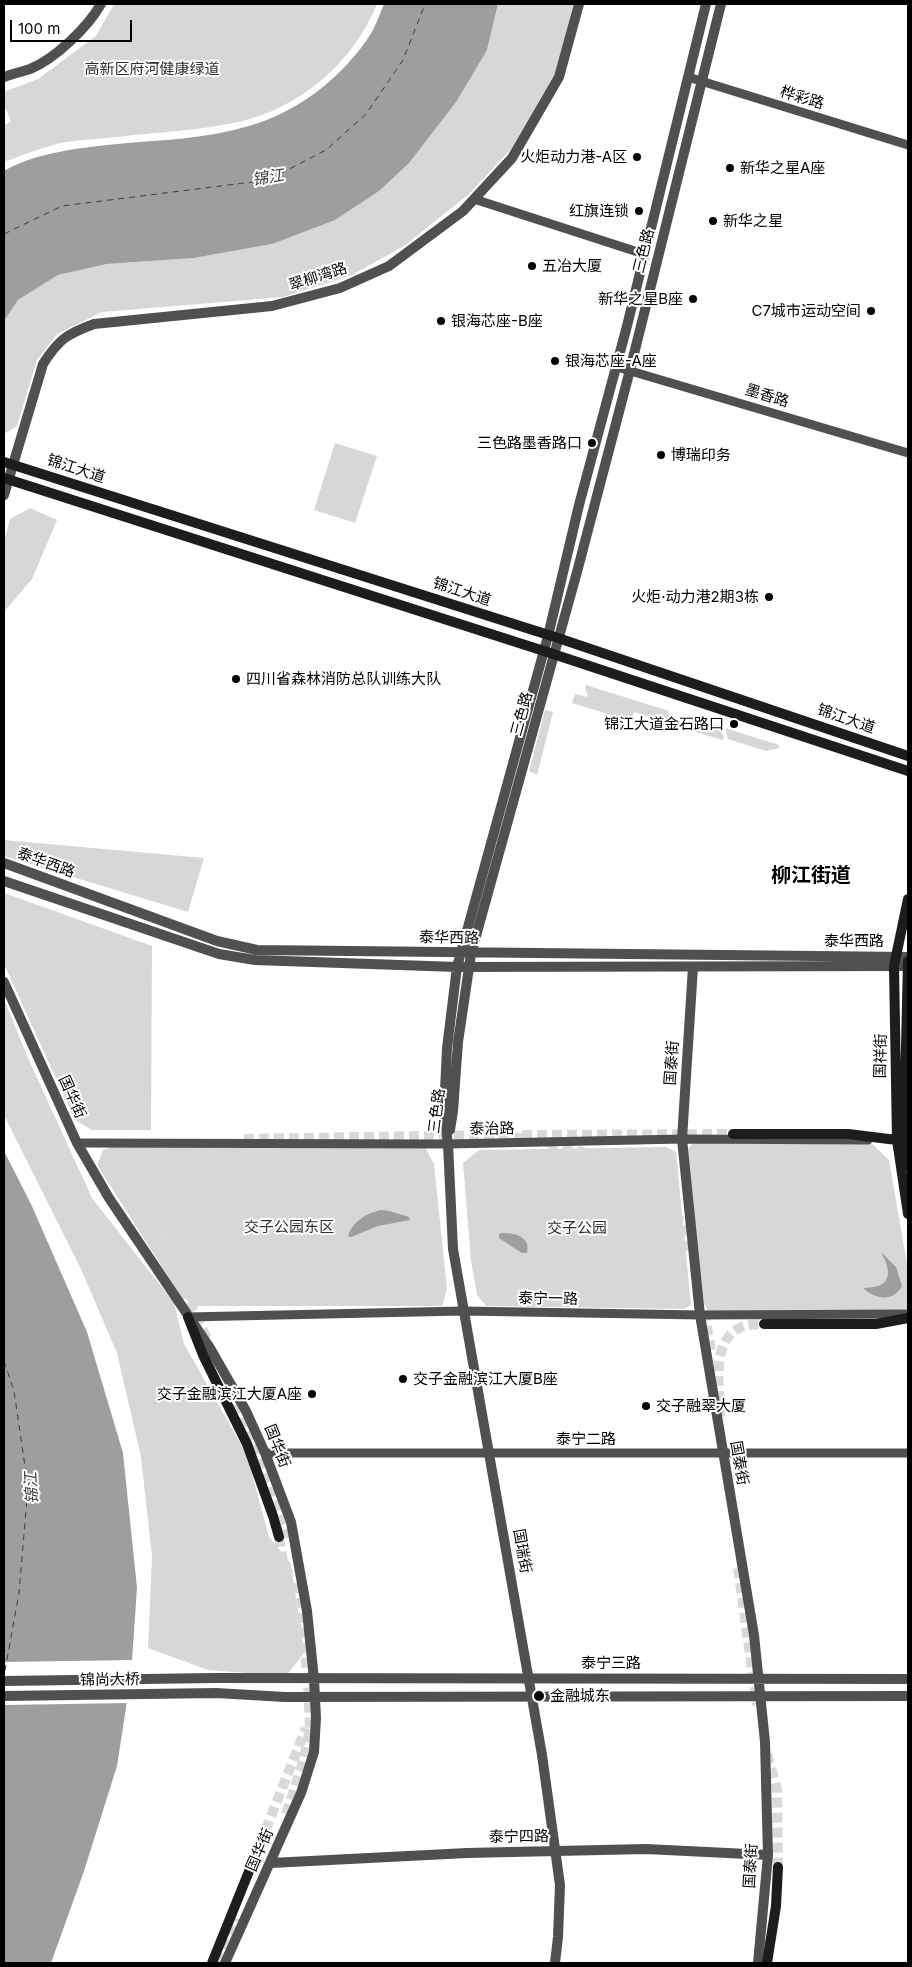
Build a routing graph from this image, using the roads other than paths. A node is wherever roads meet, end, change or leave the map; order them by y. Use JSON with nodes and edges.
{"nodes":[{"id":1,"x":101,"y":4,"type":"edge"},
{"id":2,"x":579,"y":4,"type":"edge"},
{"id":3,"x":706,"y":4,"type":"edge"},
{"id":4,"x":721,"y":4,"type":"edge"},
{"id":5,"x":4,"y":77,"type":"edge"},
{"id":6,"x":688,"y":77,"type":"junction"},
{"id":7,"x":701,"y":81,"type":"junction"},
{"id":8,"x":908,"y":145,"type":"edge"},
{"id":9,"x":474,"y":199,"type":"junction"},
{"id":10,"x":644,"y":254,"type":"junction"},
{"id":11,"x":617,"y":367,"type":"junction"},
{"id":12,"x":630,"y":370,"type":"junction"},
{"id":13,"x":908,"y":453,"type":"edge"},
{"id":14,"x":8,"y":464,"type":"edge"},
{"id":15,"x":6,"y":478,"type":"edge"},
{"id":16,"x":4,"y":495,"type":"edge"},
{"id":17,"x":553,"y":637,"type":"junction"},
{"id":18,"x":549,"y":653,"type":"junction"},
{"id":19,"x":908,"y":756,"type":"edge"},
{"id":20,"x":908,"y":771,"type":"edge"},
{"id":21,"x":4,"y":864,"type":"edge"},
{"id":22,"x":4,"y":881,"type":"edge"},
{"id":23,"x":908,"y":899,"type":"edge"},
{"id":24,"x":466,"y":954,"type":"junction"},
{"id":25,"x":895,"y":961,"type":"junction"},
{"id":26,"x":908,"y":963,"type":"edge"},
{"id":27,"x":458,"y":967,"type":"junction"},
{"id":28,"x":469,"y":967,"type":"junction"},
{"id":29,"x":693,"y":967,"type":"junction"},
{"id":30,"x":4,"y":982,"type":"edge"},
{"id":31,"x":733,"y":1134,"type":"tunnel mouth"},
{"id":32,"x":682,"y":1139,"type":"junction"},
{"id":33,"x":904,"y":1142,"type":"edge"},
{"id":34,"x":77,"y":1143,"type":"junction"},
{"id":35,"x":448,"y":1144,"type":"junction"},
{"id":36,"x":908,"y":1166,"type":"edge"},
{"id":37,"x":908,"y":1214,"type":"edge"},
{"id":38,"x":463,"y":1311,"type":"junction"},
{"id":39,"x":700,"y":1315,"type":"junction"},
{"id":40,"x":908,"y":1316,"type":"edge"},
{"id":41,"x":188,"y":1317,"type":"junction"},
{"id":42,"x":764,"y":1324,"type":"tunnel mouth"},
{"id":43,"x":265,"y":1453,"type":"junction"},
{"id":44,"x":489,"y":1453,"type":"junction"},
{"id":45,"x":722,"y":1453,"type":"junction"},
{"id":46,"x":908,"y":1453,"type":"edge"},
{"id":47,"x":279,"y":1537,"type":"tunnel mouth"},
{"id":48,"x":529,"y":1678,"type":"junction"},
{"id":49,"x":314,"y":1679,"type":"junction"},
{"id":50,"x":758,"y":1679,"type":"junction"},
{"id":51,"x":908,"y":1679,"type":"edge"},
{"id":52,"x":4,"y":1681,"type":"edge"},
{"id":53,"x":4,"y":1696,"type":"edge"},
{"id":54,"x":316,"y":1696,"type":"junction"},
{"id":55,"x":532,"y":1696,"type":"junction"},
{"id":56,"x":760,"y":1696,"type":"junction"},
{"id":57,"x":908,"y":1696,"type":"edge"},
{"id":58,"x":260,"y":1844,"type":"tunnel mouth"},
{"id":59,"x":556,"y":1851,"type":"junction"},
{"id":60,"x":768,"y":1855,"type":"junction"},
{"id":61,"x":271,"y":1863,"type":"junction"},
{"id":62,"x":778,"y":1867,"type":"tunnel mouth"},
{"id":63,"x":212,"y":1963,"type":"edge"},
{"id":64,"x":225,"y":1963,"type":"edge"},
{"id":65,"x":555,"y":1963,"type":"edge"},
{"id":66,"x":758,"y":1963,"type":"edge"},
{"id":67,"x":767,"y":1963,"type":"edge"}],
"edges":[{"from":1,"to":5,"type":"street"},
{"from":2,"to":9,"type":"street","name":"翠柳湾路"},
{"from":3,"to":6,"type":"street","name":"三色路"},
{"from":4,"to":7,"type":"street","name":"三色路"},
{"from":6,"to":7,"type":"street","name":"桦彩路"},
{"from":6,"to":10,"type":"street","name":"三色路"},
{"from":7,"to":8,"type":"street","name":"桦彩路"},
{"from":7,"to":12,"type":"street","name":"三色路"},
{"from":9,"to":10,"type":"street"},
{"from":9,"to":14,"type":"street","name":"翠柳湾路"},
{"from":10,"to":11,"type":"street","name":"三色路"},
{"from":11,"to":12,"type":"street","name":"墨香路"},
{"from":11,"to":17,"type":"street","name":"三色路"},
{"from":12,"to":13,"type":"street","name":"墨香路"},
{"from":12,"to":17,"type":"street","name":"三色路"},
{"from":14,"to":15,"type":"street"},
{"from":14,"to":17,"type":"main road","name":"锦江大道"},
{"from":15,"to":16,"type":"street"},
{"from":15,"to":18,"type":"main road","name":"锦江大道"},
{"from":17,"to":18,"type":"street","name":"三色路"},
{"from":17,"to":19,"type":"main road","name":"锦江大道"},
{"from":18,"to":20,"type":"main road","name":"锦江大道"},
{"from":18,"to":24,"type":"street","name":"三色路"},
{"from":21,"to":24,"type":"street","name":"泰华西路"},
{"from":22,"to":27,"type":"street","name":"泰华西路"},
{"from":23,"to":25,"type":"main road","name":"国祥街"},
{"from":24,"to":25,"type":"street","name":"泰华西路"},
{"from":24,"to":27,"type":"street","name":"三色路"},
{"from":24,"to":28,"type":"street","name":"三色路"},
{"from":25,"to":26,"type":"street","name":"泰华西路"},
{"from":25,"to":29,"type":"street","name":"泰华西路"},
{"from":25,"to":33,"type":"main road","name":"国祥街"},
{"from":26,"to":33,"type":"main road","name":"国祥街"},
{"from":27,"to":28,"type":"street","name":"泰华西路"},
{"from":27,"to":35,"type":"street","name":"三色路"},
{"from":28,"to":29,"type":"street","name":"泰华西路"},
{"from":28,"to":35,"type":"street","name":"三色路"},
{"from":29,"to":32,"type":"street","name":"国泰街"},
{"from":30,"to":34,"type":"street","name":"国华街"},
{"from":31,"to":33,"type":"main road"},
{"from":32,"to":33,"type":"street","name":"泰治路"},
{"from":32,"to":35,"type":"street","name":"泰治路"},
{"from":32,"to":39,"type":"street","name":"国泰街"},
{"from":33,"to":36,"type":"main road","name":"国祥街"},
{"from":33,"to":37,"type":"main road","name":"国祥街"},
{"from":34,"to":35,"type":"street","name":"泰治路"},
{"from":34,"to":41,"type":"street","name":"国华街"},
{"from":35,"to":38,"type":"street","name":"国瑞街"},
{"from":38,"to":39,"type":"street","name":"泰宁一路"},
{"from":38,"to":41,"type":"street","name":"泰宁一路"},
{"from":38,"to":44,"type":"street","name":"国瑞街"},
{"from":39,"to":40,"type":"street","name":"泰宁一路"},
{"from":39,"to":45,"type":"street","name":"国泰街"},
{"from":40,"to":42,"type":"main road"},
{"from":41,"to":43,"type":"street","name":"国华街"},
{"from":41,"to":47,"type":"main road"},
{"from":43,"to":44,"type":"street","name":"泰宁二路"},
{"from":43,"to":49,"type":"street","name":"国华街"},
{"from":44,"to":45,"type":"street","name":"泰宁二路"},
{"from":44,"to":48,"type":"street","name":"国瑞街"},
{"from":45,"to":46,"type":"street","name":"泰宁二路"},
{"from":45,"to":50,"type":"street","name":"国泰街"},
{"from":48,"to":49,"type":"street","name":"泰宁三路"},
{"from":48,"to":50,"type":"street","name":"泰宁三路"},
{"from":48,"to":55,"type":"street","name":"国瑞街"},
{"from":49,"to":52,"type":"street","name":"锦尚大桥"},
{"from":49,"to":54,"type":"street","name":"国华街"},
{"from":50,"to":51,"type":"street","name":"泰宁三路"},
{"from":50,"to":56,"type":"street","name":"国泰街"},
{"from":53,"to":54,"type":"street","name":"锦尚大桥"},
{"from":54,"to":55,"type":"street"},
{"from":54,"to":61,"type":"street","name":"国华街"},
{"from":55,"to":56,"type":"street"},
{"from":55,"to":59,"type":"street","name":"国瑞街"},
{"from":56,"to":57,"type":"street"},
{"from":56,"to":60,"type":"street","name":"国泰街"},
{"from":58,"to":63,"type":"main road"},
{"from":59,"to":60,"type":"street","name":"泰宁四路"},
{"from":59,"to":61,"type":"street","name":"泰宁四路"},
{"from":59,"to":65,"type":"street","name":"国瑞街"},
{"from":60,"to":66,"type":"street","name":"国泰街"},
{"from":61,"to":64,"type":"street","name":"国华街"},
{"from":62,"to":67,"type":"main road"}]}
